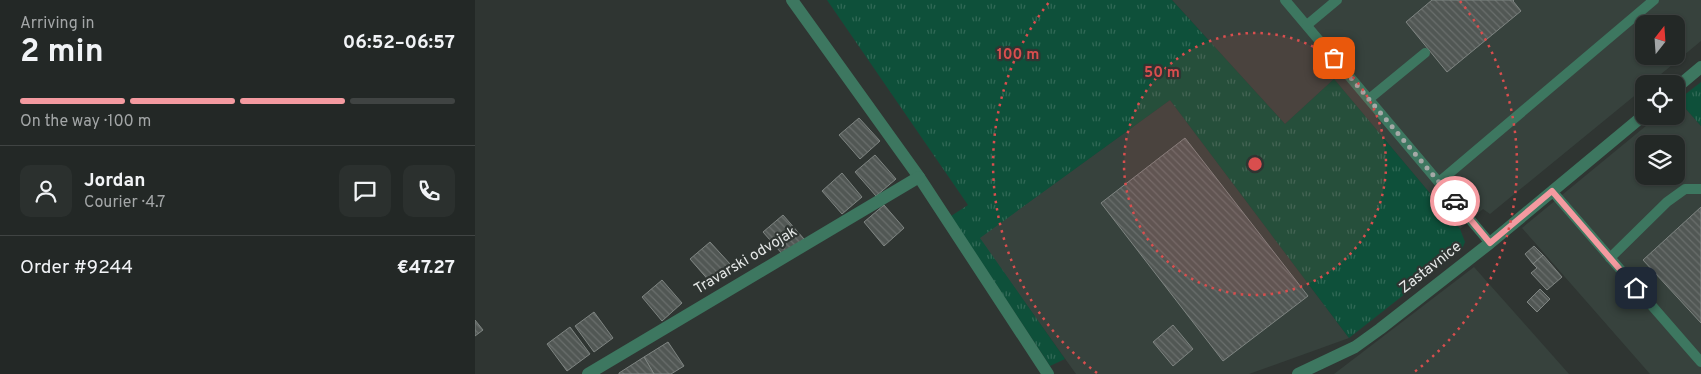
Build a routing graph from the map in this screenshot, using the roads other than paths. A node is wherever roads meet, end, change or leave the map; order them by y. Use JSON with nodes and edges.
{"nodes":[{"id":1,"x":792,"y":0,"type":"edge"},
{"id":2,"x":1285,"y":0,"type":"edge"},
{"id":3,"x":1337,"y":0,"type":"edge"},
{"id":4,"x":1654,"y":0,"type":"edge"},
{"id":5,"x":1307,"y":26,"type":"junction"},
{"id":6,"x":1425,"y":53,"type":"dead end"},
{"id":7,"x":1701,"y":67,"type":"edge"},
{"id":8,"x":1685,"y":80,"type":"edge"},
{"id":9,"x":1369,"y":99,"type":"junction"},
{"id":10,"x":1635,"y":122,"type":"edge"},
{"id":11,"x":919,"y":177,"type":"junction"},
{"id":12,"x":1439,"y":182,"type":"junction"},
{"id":13,"x":1701,"y":190,"type":"edge"},
{"id":14,"x":1552,"y":191,"type":"junction"},
{"id":15,"x":1490,"y":243,"type":"junction"},
{"id":16,"x":1610,"y":258,"type":"junction"},
{"id":17,"x":1701,"y":362,"type":"edge"},
{"id":18,"x":589,"y":374,"type":"edge"},
{"id":19,"x":1048,"y":374,"type":"edge"},
{"id":20,"x":1298,"y":374,"type":"edge"}],
"edges":[{"from":1,"to":11,"type":"street"},
{"from":2,"to":5,"type":"lane"},
{"from":3,"to":5,"type":"lane"},
{"from":4,"to":12,"type":"lane"},
{"from":5,"to":9,"type":"lane"},
{"from":6,"to":9,"type":"lane"},
{"from":7,"to":8,"type":"street"},
{"from":9,"to":12,"type":"lane"},
{"from":10,"to":14,"type":"street","name":"Zastavnice"},
{"from":11,"to":18,"type":"street","name":"Travarski odvojak"},
{"from":11,"to":19,"type":"street"},
{"from":12,"to":15,"type":"lane"},
{"from":13,"to":16,"type":"lane"},
{"from":14,"to":15,"type":"street","name":"Zastavnice"},
{"from":14,"to":16,"type":"lane"},
{"from":15,"to":20,"type":"street","name":"Zastavnice"},
{"from":16,"to":17,"type":"lane"}]}
